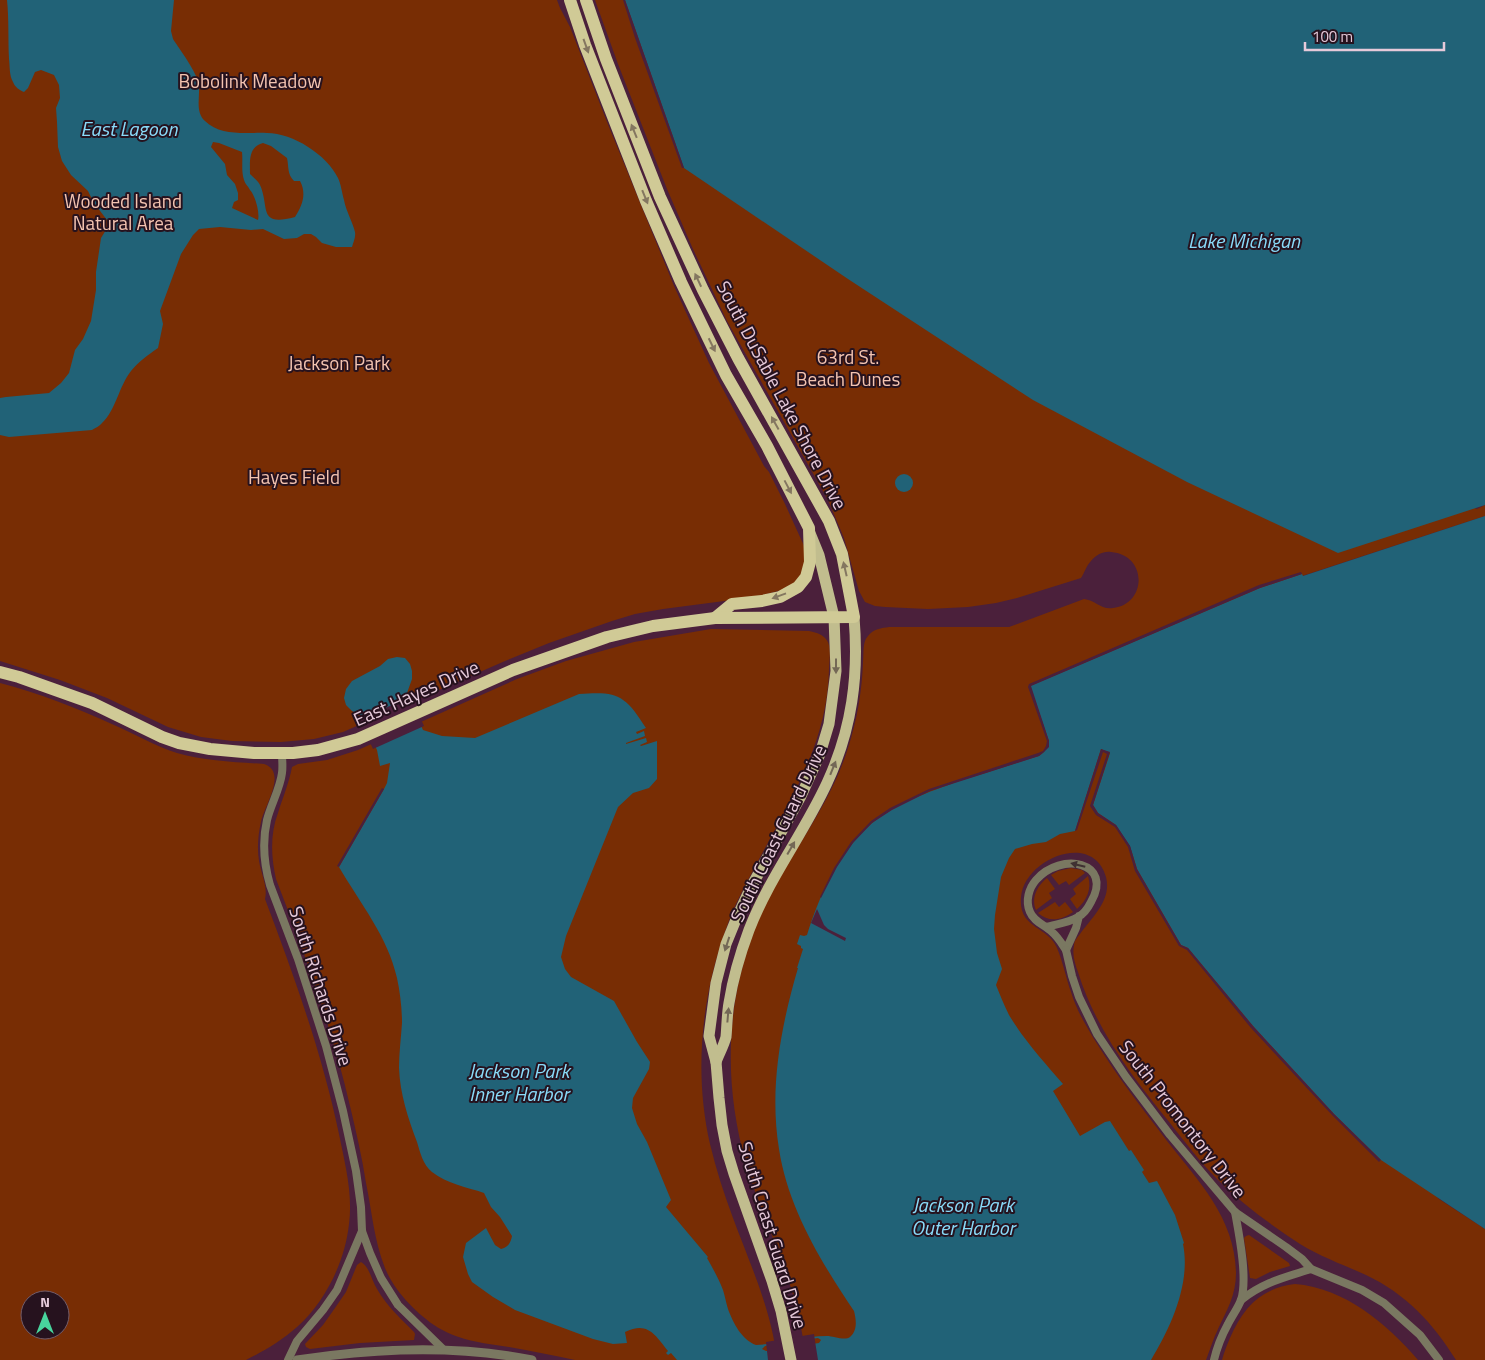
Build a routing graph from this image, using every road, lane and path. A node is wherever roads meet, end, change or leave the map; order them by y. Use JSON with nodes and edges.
{"nodes":[{"id":1,"x":570,"y":0,"type":"edge"},
{"id":2,"x":586,"y":0,"type":"edge"},
{"id":3,"x":808,"y":528,"type":"junction"},
{"id":4,"x":834,"y":617,"type":"junction"},
{"id":5,"x":854,"y":617,"type":"junction"},
{"id":6,"x":714,"y":618,"type":"junction"},
{"id":7,"x":0,"y":672,"type":"edge"},
{"id":8,"x":282,"y":753,"type":"junction"},
{"id":9,"x":1079,"y":916,"type":"junction"},
{"id":10,"x":1046,"y":927,"type":"junction"},
{"id":11,"x":1066,"y":950,"type":"junction"},
{"id":12,"x":716,"y":1062,"type":"junction"},
{"id":13,"x":1235,"y":1212,"type":"junction"},
{"id":14,"x":362,"y":1231,"type":"junction"},
{"id":15,"x":1311,"y":1269,"type":"junction"},
{"id":16,"x":1241,"y":1300,"type":"junction"},
{"id":17,"x":443,"y":1349,"type":"junction"},
{"id":18,"x":288,"y":1360,"type":"edge"},
{"id":19,"x":297,"y":1360,"type":"edge"},
{"id":20,"x":532,"y":1360,"type":"edge"},
{"id":21,"x":791,"y":1360,"type":"edge"},
{"id":22,"x":1214,"y":1360,"type":"edge"},
{"id":23,"x":1439,"y":1360,"type":"edge"}],
"edges":[{"from":1,"to":3,"type":"highway","name":"South DuSable Lake Shore Drive","one_way":true},
{"from":5,"to":2,"type":"highway","name":"South DuSable Lake Shore Drive","one_way":true},
{"from":3,"to":4,"type":"main road","name":"South DuSable Lake Shore Drive"},
{"from":3,"to":6,"type":"highway","one_way":true},
{"from":4,"to":5,"type":"highway","name":"East Hayes Drive"},
{"from":4,"to":6,"type":"highway","name":"East Hayes Drive"},
{"from":4,"to":12,"type":"main road","name":"South Coast Guard Drive","one_way":true},
{"from":12,"to":5,"type":"main road","name":"South Coast Guard Drive","one_way":true},
{"from":6,"to":8,"type":"highway","name":"East Hayes Drive"},
{"from":7,"to":8,"type":"highway","name":"East Hayes Drive"},
{"from":8,"to":14,"type":"street","name":"South Richards Drive"},
{"from":9,"to":10,"type":"street"},
{"from":9,"to":10,"type":"street","name":"South Promontory Drive","one_way":true},
{"from":9,"to":11,"type":"street","name":"South Promontory Drive"},
{"from":10,"to":11,"type":"street","name":"South Promontory Drive"},
{"from":11,"to":13,"type":"street","name":"South Promontory Drive"},
{"from":12,"to":21,"type":"main road","name":"South Coast Guard Drive"},
{"from":13,"to":15,"type":"street","name":"South Promontory Drive"},
{"from":13,"to":16,"type":"street"},
{"from":14,"to":17,"type":"street","name":"South Richards Drive"},
{"from":14,"to":18,"type":"street","name":"South Richards Drive"},
{"from":15,"to":16,"type":"street"},
{"from":15,"to":23,"type":"street","name":"South Promontory Drive"},
{"from":16,"to":22,"type":"street"},
{"from":17,"to":19,"type":"street"},
{"from":17,"to":20,"type":"street"}]}
